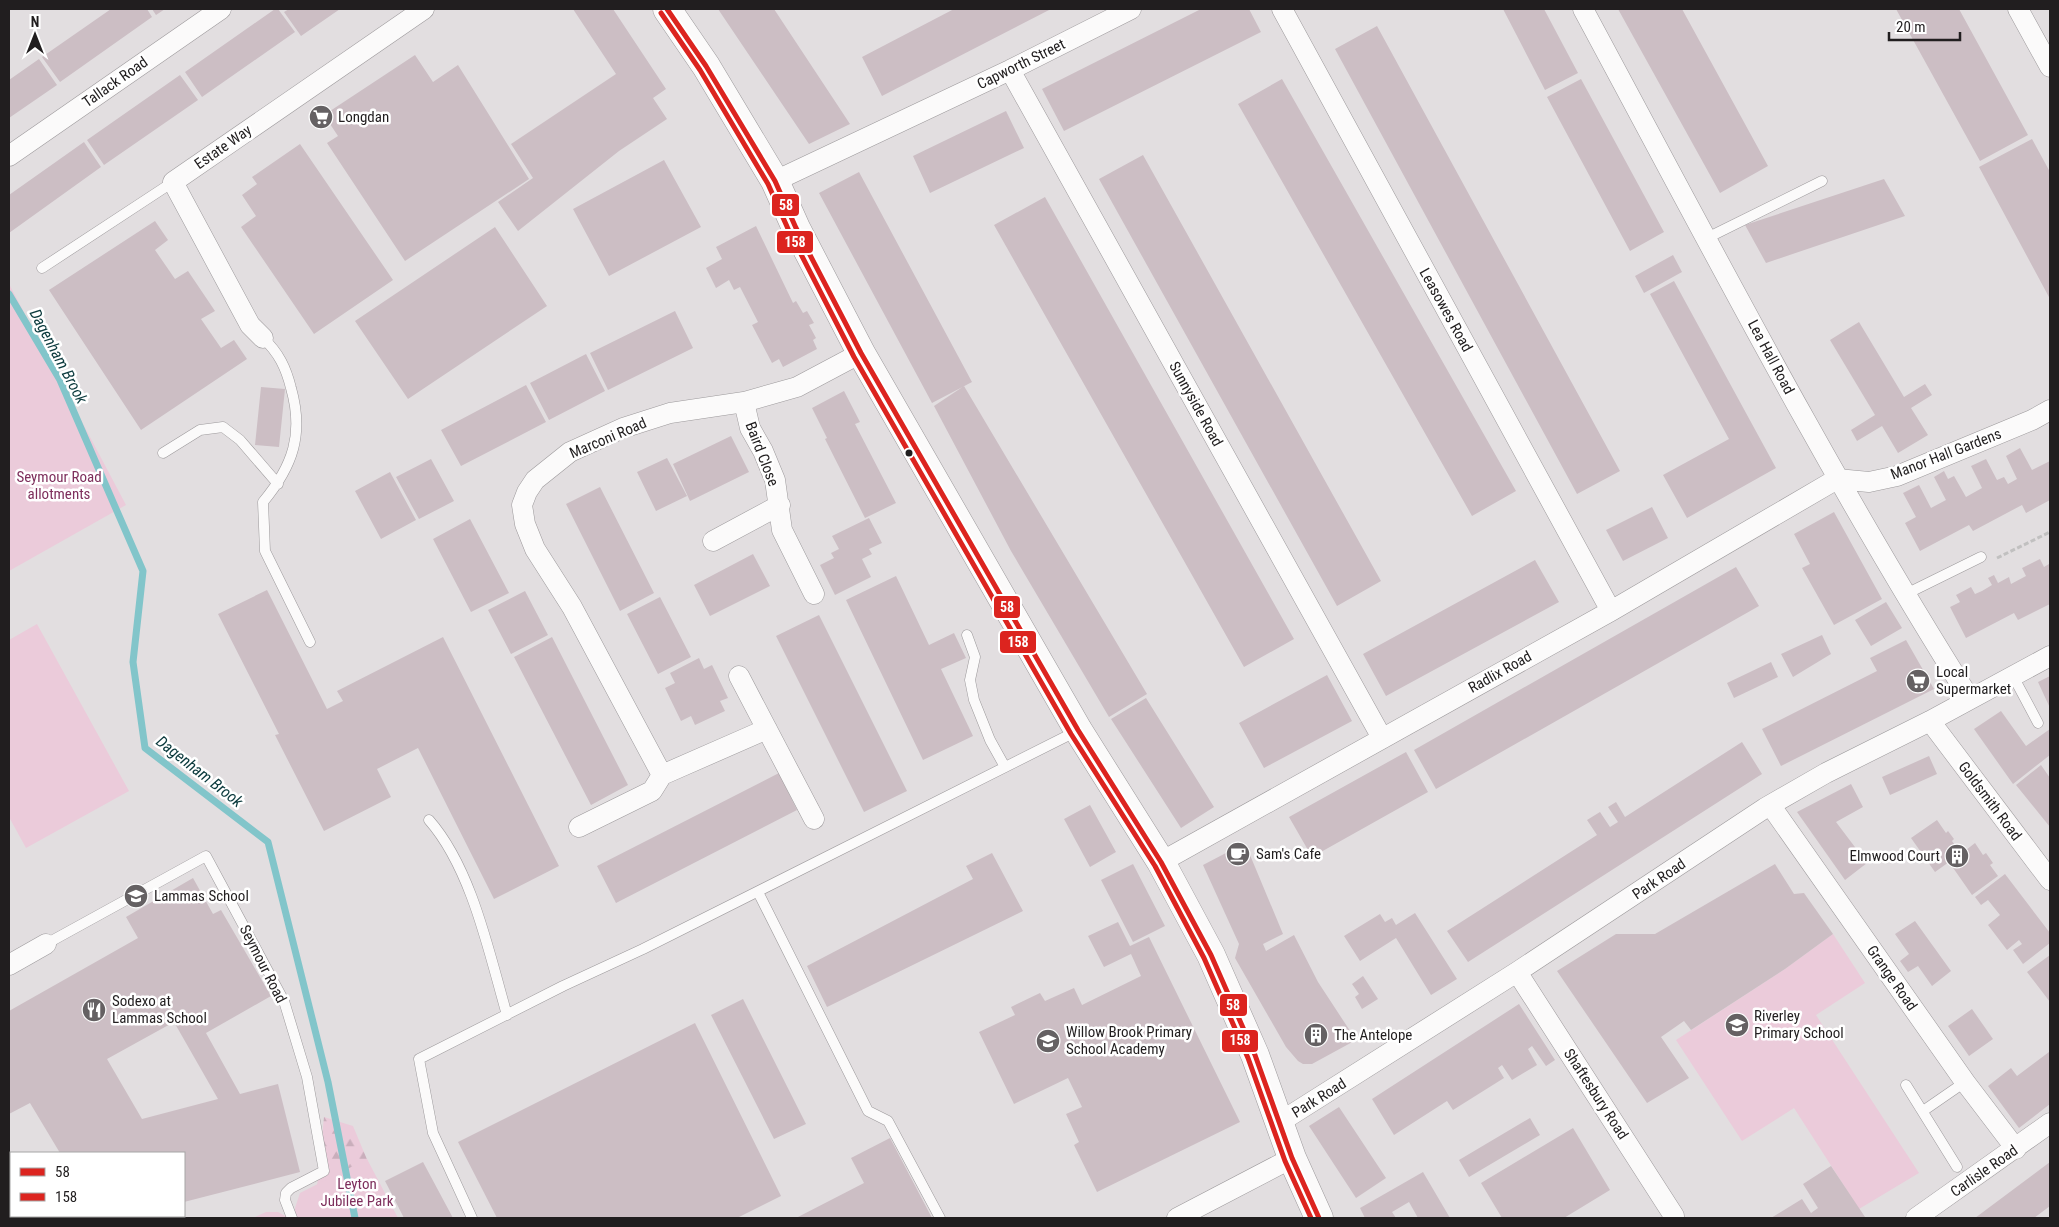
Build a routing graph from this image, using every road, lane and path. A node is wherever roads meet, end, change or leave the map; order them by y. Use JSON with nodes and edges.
{"nodes":[{"id":1,"x":221,"y":9,"type":"edge"},
{"id":2,"x":424,"y":9,"type":"edge"},
{"id":3,"x":667,"y":9,"type":"edge"},
{"id":4,"x":1131,"y":9,"type":"edge"},
{"id":5,"x":1282,"y":9,"type":"edge"},
{"id":6,"x":1583,"y":9,"type":"edge"},
{"id":7,"x":2018,"y":9,"type":"edge"},
{"id":8,"x":2050,"y":67,"type":"edge"},
{"id":9,"x":1010,"y":70,"type":"junction"},
{"id":10,"x":9,"y":156,"type":"edge"},
{"id":11,"x":775,"y":181,"type":"junction"},
{"id":12,"x":1822,"y":181,"type":"dead end"},
{"id":13,"x":173,"y":182,"type":"junction"},
{"id":14,"x":1707,"y":238,"type":"junction"},
{"id":15,"x":42,"y":268,"type":"dead end"},
{"id":16,"x":263,"y":338,"type":"joint"},
{"id":17,"x":861,"y":353,"type":"junction"},
{"id":18,"x":744,"y":402,"type":"junction"},
{"id":19,"x":2050,"y":410,"type":"edge"},
{"id":20,"x":163,"y":453,"type":"dead end"},
{"id":21,"x":1838,"y":479,"type":"junction"},
{"id":22,"x":278,"y":484,"type":"junction"},
{"id":23,"x":780,"y":505,"type":"junction"},
{"id":24,"x":2050,"y":532,"type":"edge"},
{"id":25,"x":713,"y":541,"type":"dead end"},
{"id":26,"x":1978,"y":558,"type":"joint"},
{"id":27,"x":814,"y":594,"type":"dead end"},
{"id":28,"x":1904,"y":595,"type":"junction"},
{"id":29,"x":1611,"y":611,"type":"junction"},
{"id":30,"x":966,"y":635,"type":"dead end"},
{"id":31,"x":310,"y":642,"type":"dead end"},
{"id":32,"x":2050,"y":656,"type":"edge"},
{"id":33,"x":739,"y":676,"type":"dead end"},
{"id":34,"x":2013,"y":676,"type":"junction"},
{"id":35,"x":1970,"y":699,"type":"junction"},
{"id":36,"x":1930,"y":721,"type":"junction"},
{"id":37,"x":2038,"y":723,"type":"dead end"},
{"id":38,"x":767,"y":729,"type":"junction"},
{"id":39,"x":1078,"y":730,"type":"junction"},
{"id":40,"x":1382,"y":738,"type":"junction"},
{"id":41,"x":1005,"y":767,"type":"junction"},
{"id":42,"x":662,"y":775,"type":"junction"},
{"id":43,"x":1770,"y":806,"type":"junction"},
{"id":44,"x":814,"y":819,"type":"dead end"},
{"id":45,"x":430,"y":820,"type":"dead end"},
{"id":46,"x":580,"y":827,"type":"dead end"},
{"id":47,"x":1161,"y":862,"type":"junction"},
{"id":48,"x":2050,"y":880,"type":"edge"},
{"id":49,"x":758,"y":892,"type":"junction"},
{"id":50,"x":46,"y":944,"type":"joint"},
{"id":51,"x":9,"y":965,"type":"edge"},
{"id":52,"x":1517,"y":972,"type":"junction"},
{"id":53,"x":507,"y":1014,"type":"junction"},
{"id":54,"x":1965,"y":1082,"type":"junction"},
{"id":55,"x":1906,"y":1085,"type":"dead end"},
{"id":56,"x":1922,"y":1111,"type":"junction"},
{"id":57,"x":1280,"y":1122,"type":"junction"},
{"id":58,"x":2050,"y":1123,"type":"edge"},
{"id":59,"x":2016,"y":1149,"type":"junction"},
{"id":60,"x":1292,"y":1158,"type":"junction"},
{"id":61,"x":1957,"y":1167,"type":"dead end"},
{"id":62,"x":1927,"y":1215,"type":"edge"},
{"id":63,"x":1674,"y":1216,"type":"dead end"},
{"id":64,"x":292,"y":1218,"type":"edge"},
{"id":65,"x":472,"y":1218,"type":"edge"},
{"id":66,"x":940,"y":1218,"type":"edge"},
{"id":67,"x":1178,"y":1218,"type":"edge"},
{"id":68,"x":1319,"y":1218,"type":"edge"}],
"edges":[{"from":1,"to":10,"type":"street","name":"Tallack Road"},
{"from":2,"to":13,"type":"street","name":"Estate Way"},
{"from":3,"to":11,"type":"main road"},
{"from":4,"to":9,"type":"street","name":"Capworth Street"},
{"from":5,"to":29,"type":"street","name":"Leasowes Road"},
{"from":6,"to":14,"type":"street","name":"Lea Hall Road"},
{"from":7,"to":8,"type":"street"},
{"from":9,"to":11,"type":"street","name":"Capworth Street"},
{"from":9,"to":40,"type":"street","name":"Sunnyside Road"},
{"from":11,"to":17,"type":"main road"},
{"from":12,"to":14,"type":"lane"},
{"from":13,"to":15,"type":"lane"},
{"from":13,"to":16,"type":"street"},
{"from":14,"to":21,"type":"street","name":"Lea Hall Road"},
{"from":16,"to":22,"type":"lane"},
{"from":17,"to":18,"type":"street","name":"Marconi Road"},
{"from":17,"to":39,"type":"main road"},
{"from":18,"to":23,"type":"street","name":"Baird Close"},
{"from":18,"to":42,"type":"street","name":"Marconi Road"},
{"from":19,"to":21,"type":"street","name":"Manor Hall Gardens"},
{"from":20,"to":22,"type":"lane"},
{"from":21,"to":28,"type":"street","name":"Lea Hall Road"},
{"from":21,"to":29,"type":"street","name":"Radlix Road"},
{"from":22,"to":31,"type":"lane"},
{"from":23,"to":25,"type":"street","name":"Baird Close"},
{"from":23,"to":27,"type":"street","name":"Baird Close"},
{"from":24,"to":26,"type":"path"},
{"from":26,"to":28,"type":"lane"},
{"from":28,"to":35,"type":"street","name":"Lea Hall Road"},
{"from":29,"to":40,"type":"street","name":"Radlix Road"},
{"from":30,"to":41,"type":"lane"},
{"from":32,"to":34,"type":"street","name":"Park Road"},
{"from":33,"to":38,"type":"street"},
{"from":34,"to":35,"type":"street","name":"Park Road"},
{"from":34,"to":37,"type":"lane"},
{"from":35,"to":36,"type":"street","name":"Park Road"},
{"from":36,"to":43,"type":"street","name":"Park Road"},
{"from":36,"to":48,"type":"street","name":"Goldsmith Road"},
{"from":38,"to":42,"type":"street"},
{"from":38,"to":44,"type":"street"},
{"from":39,"to":41,"type":"lane"},
{"from":39,"to":47,"type":"main road"},
{"from":40,"to":47,"type":"street","name":"Radlix Road"},
{"from":41,"to":49,"type":"lane"},
{"from":42,"to":46,"type":"street"},
{"from":43,"to":52,"type":"street","name":"Park Road"},
{"from":43,"to":54,"type":"street","name":"Grange Road"},
{"from":45,"to":53,"type":"lane"},
{"from":47,"to":57,"type":"main road"},
{"from":49,"to":53,"type":"lane"},
{"from":49,"to":66,"type":"lane"},
{"from":50,"to":51,"type":"street","name":"Seymour Road"},
{"from":50,"to":64,"type":"lane","name":"Seymour Road"},
{"from":52,"to":57,"type":"street","name":"Park Road"},
{"from":52,"to":63,"type":"street","name":"Shaftesbury Road"},
{"from":53,"to":65,"type":"lane"},
{"from":54,"to":56,"type":"lane"},
{"from":54,"to":59,"type":"street","name":"Grange Road"},
{"from":55,"to":56,"type":"lane"},
{"from":56,"to":61,"type":"lane"},
{"from":57,"to":60,"type":"main road"},
{"from":58,"to":59,"type":"street","name":"Carlisle Road"},
{"from":59,"to":62,"type":"street","name":"Carlisle Road"},
{"from":60,"to":67,"type":"street"},
{"from":60,"to":68,"type":"main road"}]}
